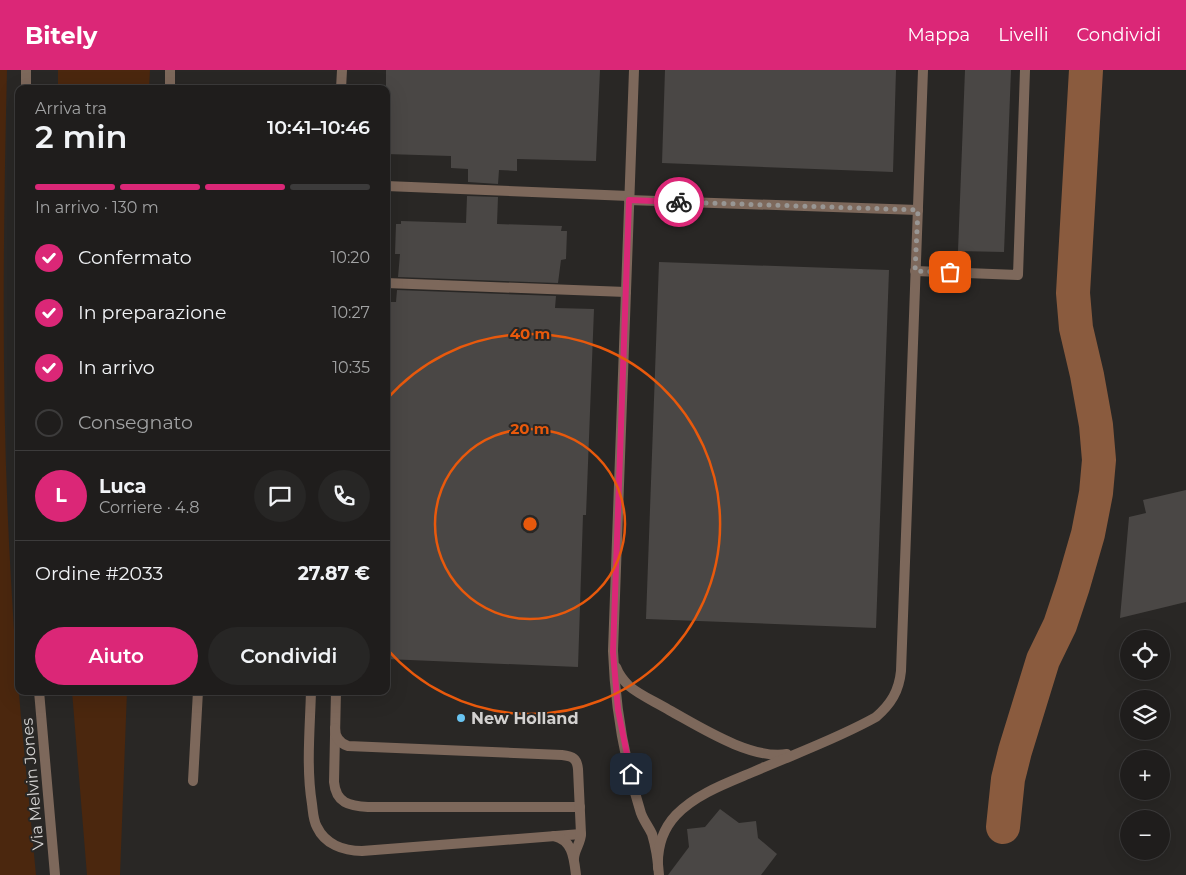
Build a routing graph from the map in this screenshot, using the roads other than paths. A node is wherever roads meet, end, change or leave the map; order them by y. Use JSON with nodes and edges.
{"nodes":[{"id":1,"x":26,"y":70,"type":"edge"},
{"id":2,"x":170,"y":70,"type":"edge"},
{"id":3,"x":342,"y":70,"type":"edge"},
{"id":4,"x":634,"y":70,"type":"edge"},
{"id":5,"x":923,"y":70,"type":"edge"},
{"id":6,"x":1025,"y":70,"type":"edge"},
{"id":7,"x":26,"y":85,"type":"edge"},
{"id":8,"x":170,"y":85,"type":"edge"},
{"id":9,"x":341,"y":85,"type":"edge"},
{"id":10,"x":390,"y":186,"type":"edge"},
{"id":11,"x":629,"y":198,"type":"junction"},
{"id":12,"x":918,"y":210,"type":"junction"},
{"id":13,"x":915,"y":271,"type":"junction"},
{"id":14,"x":390,"y":283,"type":"edge"},
{"id":15,"x":626,"y":292,"type":"junction"},
{"id":16,"x":613,"y":652,"type":"junction"},
{"id":17,"x":38,"y":695,"type":"edge"},
{"id":18,"x":198,"y":695,"type":"edge"},
{"id":19,"x":312,"y":695,"type":"edge"},
{"id":20,"x":336,"y":695,"type":"edge"},
{"id":21,"x":335,"y":728,"type":"junction"},
{"id":22,"x":804,"y":750,"type":"junction"},
{"id":23,"x":193,"y":781,"type":"dead end"},
{"id":24,"x":580,"y":807,"type":"junction"},
{"id":25,"x":581,"y":834,"type":"junction"},
{"id":26,"x":552,"y":836,"type":"junction"},
{"id":27,"x":574,"y":859,"type":"junction"},
{"id":28,"x":659,"y":871,"type":"edge"},
{"id":29,"x":55,"y":875,"type":"edge"},
{"id":30,"x":576,"y":875,"type":"edge"}],
"edges":[{"from":1,"to":7,"type":"street"},
{"from":2,"to":8,"type":"street"},
{"from":3,"to":9,"type":"street"},
{"from":4,"to":11,"type":"street"},
{"from":5,"to":12,"type":"street"},
{"from":6,"to":13,"type":"street"},
{"from":10,"to":11,"type":"street"},
{"from":11,"to":12,"type":"street"},
{"from":11,"to":15,"type":"street"},
{"from":12,"to":13,"type":"street"},
{"from":13,"to":22,"type":"street"},
{"from":14,"to":15,"type":"street"},
{"from":15,"to":16,"type":"street"},
{"from":16,"to":22,"type":"street"},
{"from":16,"to":28,"type":"street"},
{"from":17,"to":29,"type":"street","name":"Via Melvin Jones"},
{"from":18,"to":23,"type":"street"},
{"from":19,"to":26,"type":"street"},
{"from":20,"to":21,"type":"street"},
{"from":21,"to":24,"type":"street"},
{"from":21,"to":24,"type":"street"},
{"from":22,"to":28,"type":"street"},
{"from":24,"to":25,"type":"street"},
{"from":25,"to":26,"type":"street"},
{"from":25,"to":27,"type":"street"},
{"from":26,"to":27,"type":"street"},
{"from":27,"to":30,"type":"street"}]}
